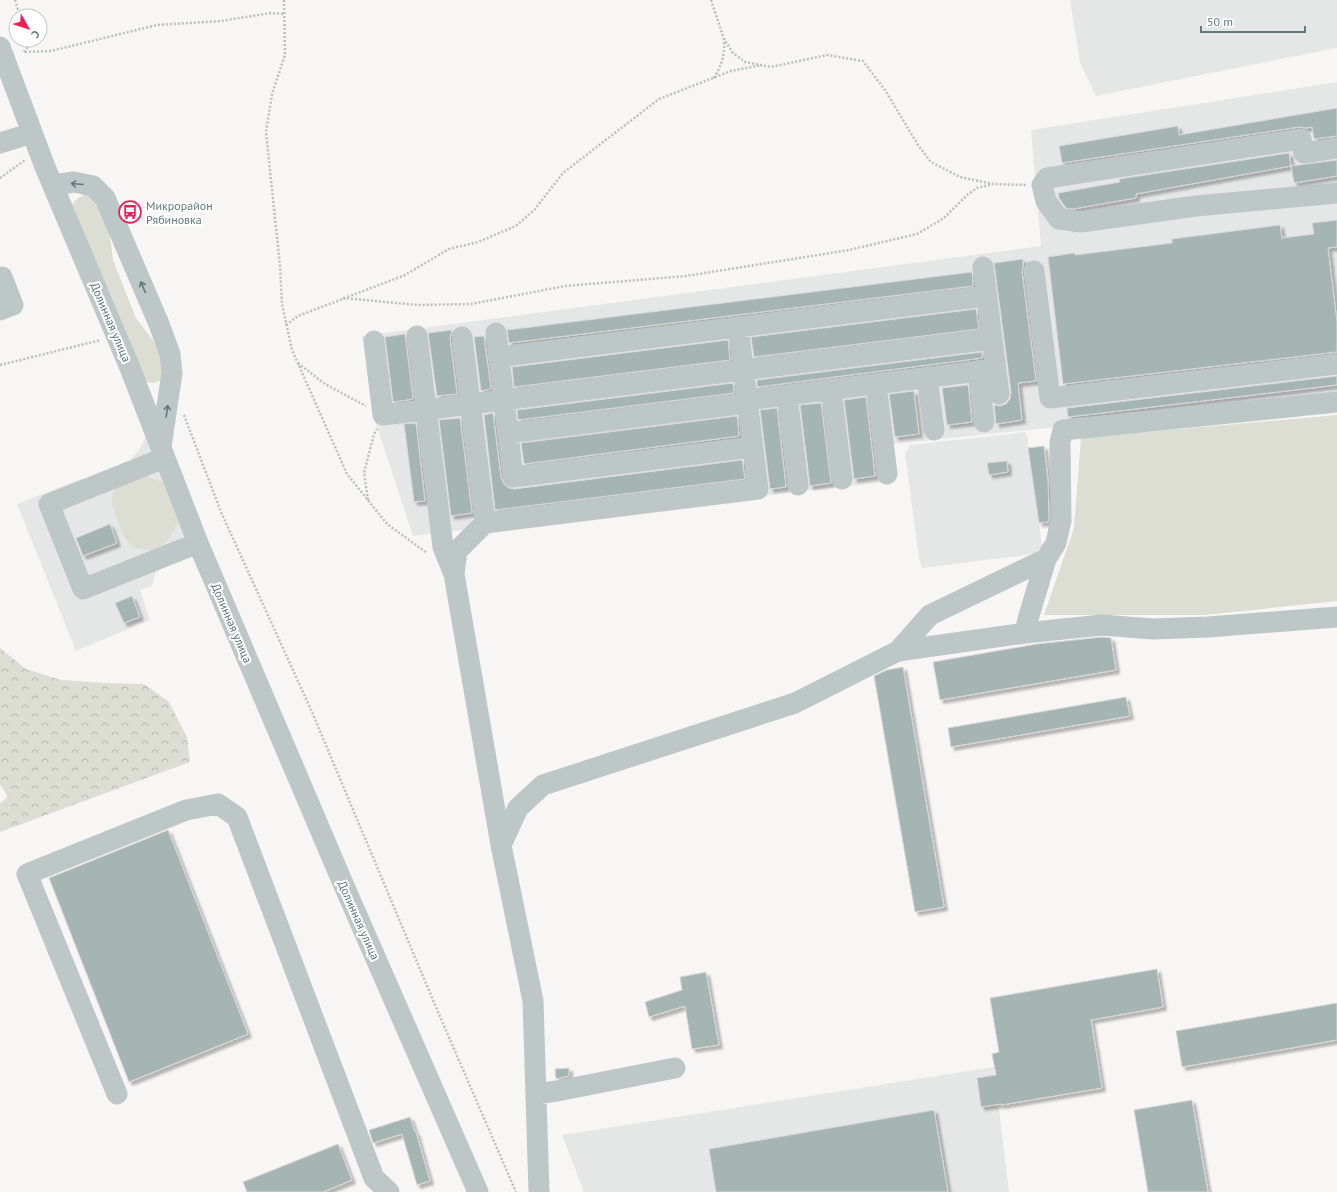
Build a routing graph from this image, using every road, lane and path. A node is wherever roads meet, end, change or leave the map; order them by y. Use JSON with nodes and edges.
{"nodes":[{"id":1,"x":284,"y":0,"type":"edge"},
{"id":2,"x":711,"y":0,"type":"edge"},
{"id":3,"x":284,"y":14,"type":"junction"},
{"id":4,"x":724,"y":38,"type":"junction"},
{"id":5,"x":0,"y":47,"type":"edge"},
{"id":6,"x":24,"y":52,"type":"dead end"},
{"id":7,"x":762,"y":65,"type":"junction"},
{"id":8,"x":714,"y":78,"type":"junction"},
{"id":9,"x":32,"y":133,"type":"junction"},
{"id":10,"x":0,"y":143,"type":"edge"},
{"id":11,"x":1337,"y":148,"type":"edge"},
{"id":12,"x":28,"y":158,"type":"dead end"},
{"id":13,"x":0,"y":178,"type":"edge"},
{"id":14,"x":993,"y":184,"type":"junction"},
{"id":15,"x":53,"y":186,"type":"junction"},
{"id":16,"x":1042,"y":186,"type":"junction"},
{"id":17,"x":1337,"y":193,"type":"edge"},
{"id":18,"x":983,"y":267,"type":"dead end"},
{"id":19,"x":1034,"y":271,"type":"dead end"},
{"id":20,"x":1,"y":275,"type":"edge"},
{"id":21,"x":986,"y":296,"type":"junction"},
{"id":22,"x":343,"y":298,"type":"junction"},
{"id":23,"x":0,"y":310,"type":"edge"},
{"id":24,"x":286,"y":325,"type":"junction"},
{"id":25,"x":738,"y":327,"type":"junction"},
{"id":26,"x":496,"y":333,"type":"dead end"},
{"id":27,"x":117,"y":336,"type":"junction"},
{"id":28,"x":417,"y":336,"type":"dead end"},
{"id":29,"x":462,"y":337,"type":"dead end"},
{"id":30,"x":992,"y":339,"type":"junction"},
{"id":31,"x":374,"y":341,"type":"dead end"},
{"id":32,"x":498,"y":357,"type":"junction"},
{"id":33,"x":297,"y":363,"type":"junction"},
{"id":34,"x":1337,"y":364,"type":"edge"},
{"id":35,"x":0,"y":365,"type":"edge"},
{"id":36,"x":743,"y":370,"type":"junction"},
{"id":37,"x":987,"y":370,"type":"junction"},
{"id":38,"x":927,"y":377,"type":"junction"},
{"id":39,"x":876,"y":384,"type":"junction"},
{"id":40,"x":831,"y":389,"type":"junction"},
{"id":41,"x":998,"y":394,"type":"dead end"},
{"id":42,"x":787,"y":395,"type":"junction"},
{"id":43,"x":504,"y":400,"type":"junction"},
{"id":44,"x":747,"y":401,"type":"junction"},
{"id":45,"x":1337,"y":402,"type":"edge"},
{"id":46,"x":471,"y":404,"type":"junction"},
{"id":47,"x":426,"y":410,"type":"junction"},
{"id":48,"x":182,"y":411,"type":"dead end"},
{"id":49,"x":383,"y":415,"type":"junction"},
{"id":50,"x":984,"y":422,"type":"dead end"},
{"id":51,"x":934,"y":430,"type":"dead end"},
{"id":52,"x":508,"y":433,"type":"junction"},
{"id":53,"x":752,"y":447,"type":"junction"},
{"id":54,"x":163,"y":454,"type":"junction"},
{"id":55,"x":887,"y":474,"type":"dead end"},
{"id":56,"x":842,"y":479,"type":"dead end"},
{"id":57,"x":798,"y":485,"type":"dead end"},
{"id":58,"x":381,"y":517,"type":"junction"},
{"id":59,"x":485,"y":523,"type":"junction"},
{"id":60,"x":198,"y":543,"type":"junction"},
{"id":61,"x":436,"y":552,"type":"junction"},
{"id":62,"x":1046,"y":558,"type":"junction"},
{"id":63,"x":454,"y":574,"type":"junction"},
{"id":64,"x":1337,"y":616,"type":"edge"},
{"id":65,"x":1025,"y":633,"type":"junction"},
{"id":66,"x":898,"y":651,"type":"junction"},
{"id":67,"x":501,"y":845,"type":"junction"},
{"id":68,"x":675,"y":1068,"type":"dead end"},
{"id":69,"x":117,"y":1094,"type":"dead end"},
{"id":70,"x":536,"y":1094,"type":"junction"},
{"id":71,"x":389,"y":1192,"type":"edge"},
{"id":72,"x":478,"y":1192,"type":"edge"},
{"id":73,"x":516,"y":1192,"type":"edge"},
{"id":74,"x":539,"y":1192,"type":"edge"}],
"edges":[{"from":1,"to":3,"type":"path"},
{"from":2,"to":4,"type":"path"},
{"from":3,"to":6,"type":"path"},
{"from":3,"to":24,"type":"path"},
{"from":4,"to":7,"type":"path"},
{"from":4,"to":8,"type":"path"},
{"from":5,"to":9,"type":"street","name":"Долинная улица"},
{"from":7,"to":8,"type":"path"},
{"from":7,"to":14,"type":"path"},
{"from":8,"to":22,"type":"path"},
{"from":9,"to":10,"type":"street"},
{"from":9,"to":15,"type":"street","name":"Долинная улица"},
{"from":11,"to":16,"type":"street"},
{"from":12,"to":13,"type":"path"},
{"from":14,"to":16,"type":"path"},
{"from":14,"to":22,"type":"path"},
{"from":15,"to":27,"type":"street","name":"Долинная улица"},
{"from":54,"to":15,"type":"street","one_way":true},
{"from":16,"to":17,"type":"street"},
{"from":18,"to":21,"type":"street"},
{"from":19,"to":34,"type":"street"},
{"from":20,"to":23,"type":"street"},
{"from":21,"to":25,"type":"street"},
{"from":21,"to":30,"type":"street"},
{"from":22,"to":24,"type":"path"},
{"from":24,"to":33,"type":"path"},
{"from":25,"to":32,"type":"street"},
{"from":25,"to":36,"type":"street"},
{"from":26,"to":32,"type":"street"},
{"from":27,"to":35,"type":"path"},
{"from":27,"to":54,"type":"street","name":"Долинная улица"},
{"from":28,"to":47,"type":"street"},
{"from":29,"to":46,"type":"street"},
{"from":30,"to":36,"type":"street"},
{"from":30,"to":37,"type":"street"},
{"from":31,"to":49,"type":"street"},
{"from":32,"to":43,"type":"street"},
{"from":33,"to":49,"type":"path"},
{"from":33,"to":58,"type":"path"},
{"from":36,"to":43,"type":"street"},
{"from":36,"to":44,"type":"street"},
{"from":37,"to":38,"type":"street"},
{"from":37,"to":41,"type":"street"},
{"from":37,"to":50,"type":"street"},
{"from":38,"to":39,"type":"street"},
{"from":38,"to":51,"type":"street"},
{"from":39,"to":40,"type":"street"},
{"from":39,"to":55,"type":"street"},
{"from":40,"to":42,"type":"street"},
{"from":40,"to":56,"type":"street"},
{"from":42,"to":44,"type":"street"},
{"from":42,"to":57,"type":"street"},
{"from":43,"to":46,"type":"street"},
{"from":43,"to":52,"type":"street"},
{"from":44,"to":52,"type":"street"},
{"from":44,"to":53,"type":"street"},
{"from":45,"to":62,"type":"street"},
{"from":46,"to":47,"type":"street"},
{"from":46,"to":59,"type":"street"},
{"from":47,"to":49,"type":"street"},
{"from":47,"to":61,"type":"street"},
{"from":48,"to":73,"type":"path"},
{"from":49,"to":58,"type":"path"},
{"from":52,"to":53,"type":"street"},
{"from":53,"to":59,"type":"street"},
{"from":54,"to":60,"type":"street","name":"Долинная улица"},
{"from":54,"to":60,"type":"street"},
{"from":58,"to":61,"type":"path"},
{"from":59,"to":63,"type":"street"},
{"from":60,"to":72,"type":"street","name":"Долинная улица"},
{"from":61,"to":63,"type":"street"},
{"from":62,"to":65,"type":"street"},
{"from":62,"to":66,"type":"street"},
{"from":63,"to":67,"type":"street"},
{"from":64,"to":65,"type":"street"},
{"from":65,"to":66,"type":"street"},
{"from":66,"to":67,"type":"street"},
{"from":67,"to":70,"type":"street"},
{"from":68,"to":70,"type":"street"},
{"from":69,"to":71,"type":"street"},
{"from":70,"to":74,"type":"street"}]}
